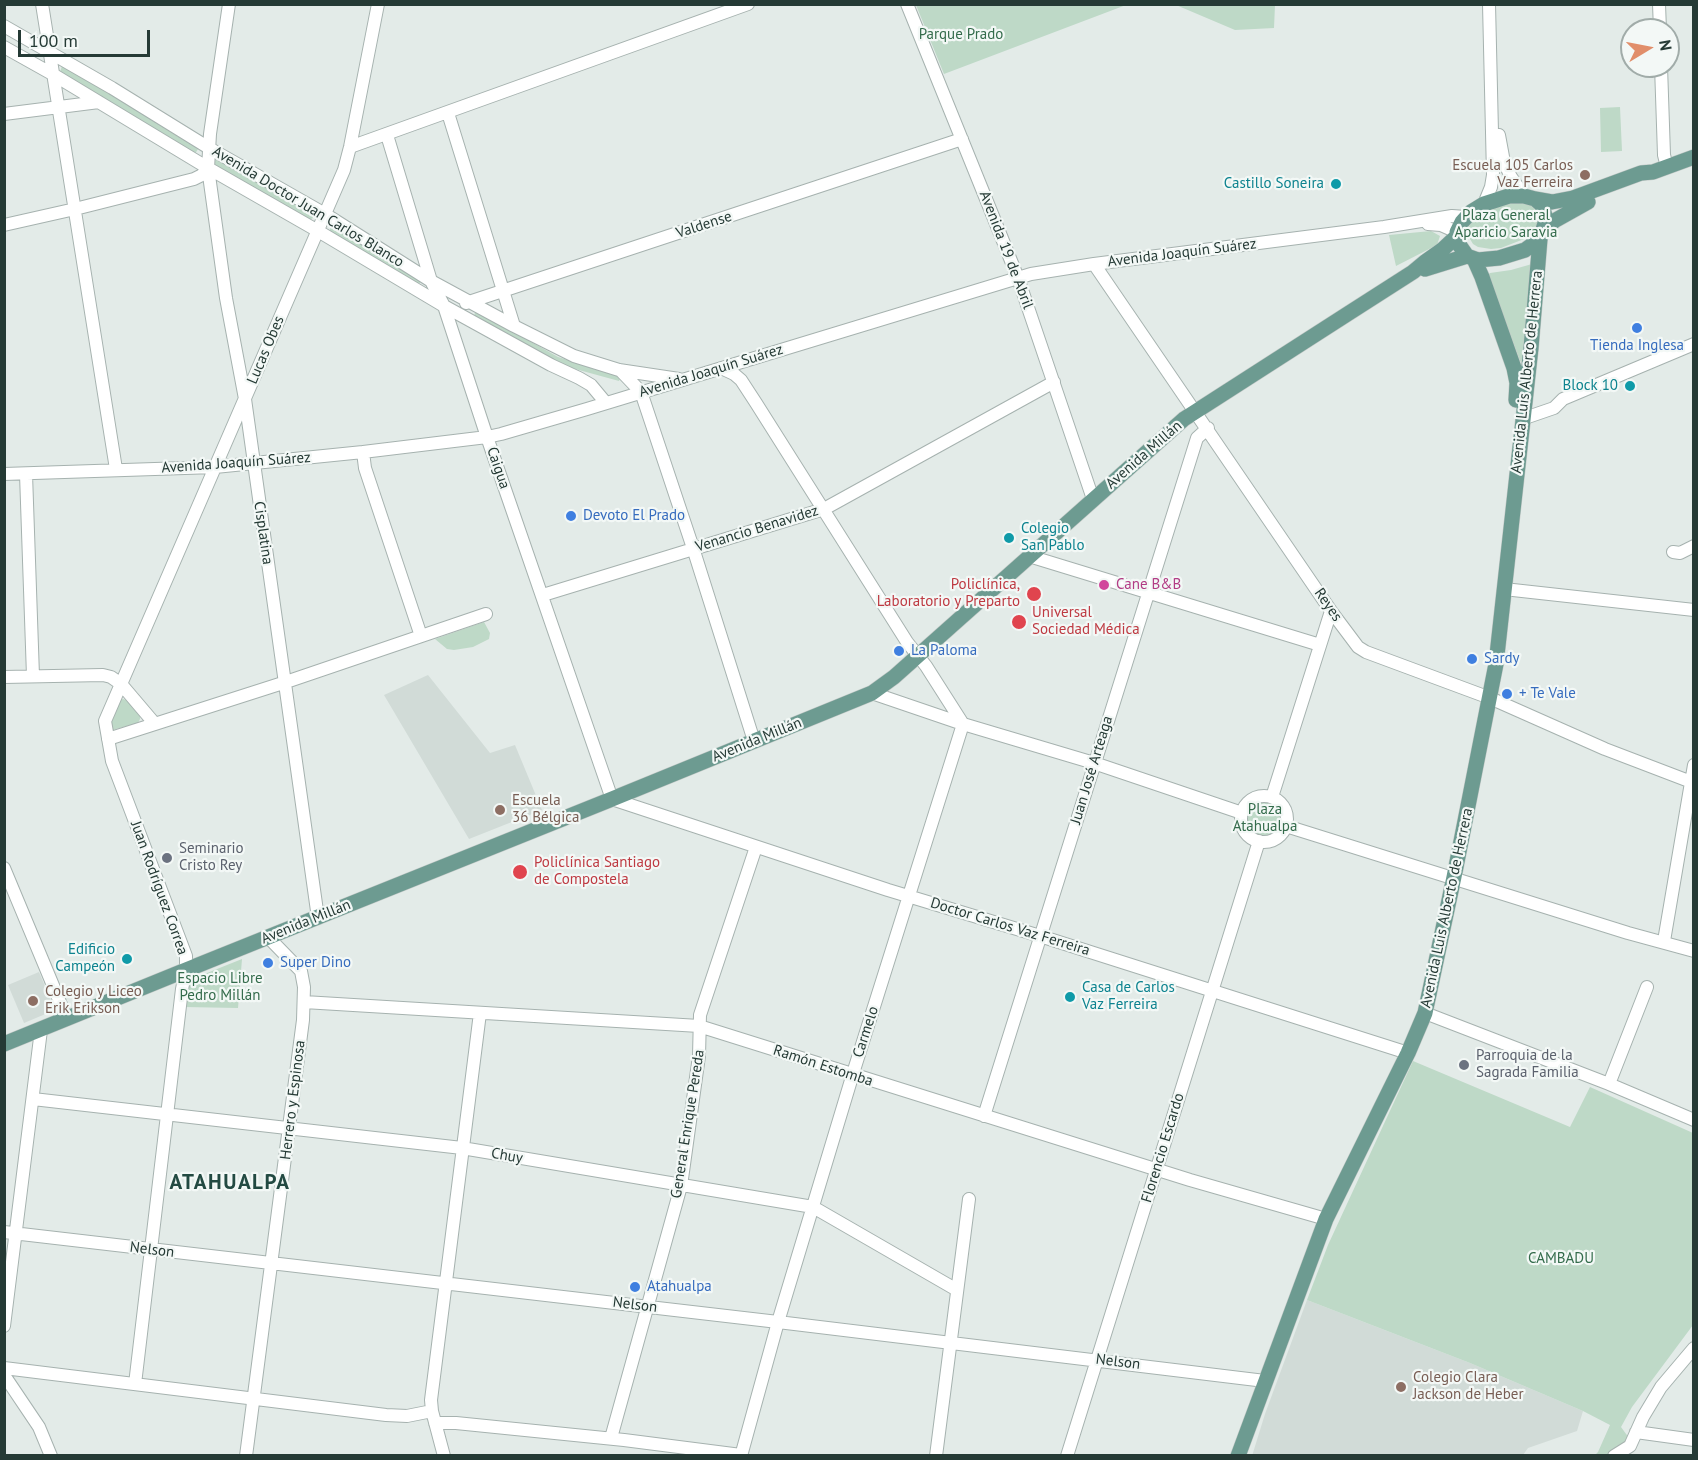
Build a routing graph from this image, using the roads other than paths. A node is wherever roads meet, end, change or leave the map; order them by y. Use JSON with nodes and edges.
{"nodes":[{"id":1,"x":42,"y":4,"type":"edge"},
{"id":2,"x":229,"y":4,"type":"edge"},
{"id":3,"x":378,"y":4,"type":"edge"},
{"id":4,"x":748,"y":4,"type":"edge"},
{"id":5,"x":907,"y":4,"type":"edge"},
{"id":6,"x":1489,"y":4,"type":"edge"},
{"id":7,"x":1496,"y":4,"type":"edge"},
{"id":8,"x":4,"y":26,"type":"edge"},
{"id":9,"x":4,"y":47,"type":"edge"},
{"id":10,"x":50,"y":52,"type":"junction"},
{"id":11,"x":54,"y":75,"type":"junction"},
{"id":12,"x":1661,"y":78,"type":"edge"},
{"id":13,"x":99,"y":102,"type":"junction"},
{"id":14,"x":59,"y":108,"type":"junction"},
{"id":15,"x":448,"y":113,"type":"junction"},
{"id":16,"x":4,"y":114,"type":"edge"},
{"id":17,"x":387,"y":135,"type":"junction"},
{"id":18,"x":962,"y":139,"type":"junction"},
{"id":19,"x":350,"y":147,"type":"junction"},
{"id":20,"x":209,"y":148,"type":"junction"},
{"id":21,"x":1694,"y":157,"type":"edge"},
{"id":22,"x":208,"y":168,"type":"junction"},
{"id":23,"x":1660,"y":170,"type":"junction"},
{"id":24,"x":1530,"y":198,"type":"junction"},
{"id":25,"x":1484,"y":204,"type":"junction"},
{"id":26,"x":75,"y":209,"type":"junction"},
{"id":27,"x":325,"y":214,"type":"junction"},
{"id":28,"x":1466,"y":217,"type":"junction"},
{"id":29,"x":1412,"y":223,"type":"junction"},
{"id":30,"x":4,"y":225,"type":"edge"},
{"id":31,"x":318,"y":231,"type":"junction"},
{"id":32,"x":1457,"y":234,"type":"junction"},
{"id":33,"x":1541,"y":236,"type":"junction"},
{"id":34,"x":1470,"y":258,"type":"junction"},
{"id":35,"x":1094,"y":264,"type":"junction"},
{"id":36,"x":1413,"y":272,"type":"junction"},
{"id":37,"x":1018,"y":278,"type":"junction"},
{"id":38,"x":431,"y":281,"type":"junction"},
{"id":39,"x":503,"y":291,"type":"junction"},
{"id":40,"x":470,"y":302,"type":"junction"},
{"id":41,"x":444,"y":306,"type":"junction"},
{"id":42,"x":1497,"y":320,"type":"junction"},
{"id":43,"x":514,"y":326,"type":"junction"},
{"id":44,"x":1694,"y":344,"type":"edge"},
{"id":45,"x":1528,"y":367,"type":"junction"},
{"id":46,"x":722,"y":369,"type":"junction"},
{"id":47,"x":620,"y":370,"type":"junction"},
{"id":48,"x":684,"y":380,"type":"junction"},
{"id":49,"x":1054,"y":382,"type":"junction"},
{"id":50,"x":641,"y":392,"type":"junction"},
{"id":51,"x":245,"y":399,"type":"junction"},
{"id":52,"x":606,"y":403,"type":"junction"},
{"id":53,"x":1196,"y":411,"type":"junction"},
{"id":54,"x":1522,"y":419,"type":"junction"},
{"id":55,"x":1208,"y":428,"type":"junction"},
{"id":56,"x":487,"y":437,"type":"junction"},
{"id":57,"x":363,"y":452,"type":"junction"},
{"id":58,"x":253,"y":464,"type":"junction"},
{"id":59,"x":216,"y":467,"type":"junction"},
{"id":60,"x":116,"y":469,"type":"junction"},
{"id":61,"x":4,"y":474,"type":"edge"},
{"id":62,"x":26,"y":474,"type":"junction"},
{"id":63,"x":1093,"y":499,"type":"junction"},
{"id":64,"x":1513,"y":505,"type":"junction"},
{"id":65,"x":824,"y":509,"type":"junction"},
{"id":66,"x":1694,"y":546,"type":"edge"},
{"id":67,"x":693,"y":548,"type":"junction"},
{"id":68,"x":1673,"y":552,"type":"dead end"},
{"id":69,"x":1029,"y":556,"type":"junction"},
{"id":70,"x":1504,"y":589,"type":"junction"},
{"id":71,"x":1148,"y":591,"type":"junction"},
{"id":72,"x":543,"y":595,"type":"junction"},
{"id":73,"x":1331,"y":610,"type":"junction"},
{"id":74,"x":1694,"y":610,"type":"edge"},
{"id":75,"x":486,"y":614,"type":"dead end"},
{"id":76,"x":421,"y":636,"type":"junction"},
{"id":77,"x":1320,"y":645,"type":"junction"},
{"id":78,"x":918,"y":655,"type":"junction"},
{"id":79,"x":33,"y":676,"type":"junction"},
{"id":80,"x":4,"y":677,"type":"edge"},
{"id":81,"x":286,"y":682,"type":"junction"},
{"id":82,"x":121,"y":684,"type":"junction"},
{"id":83,"x":872,"y":693,"type":"junction"},
{"id":84,"x":1490,"y":698,"type":"junction"},
{"id":85,"x":155,"y":723,"type":"junction"},
{"id":86,"x":963,"y":724,"type":"junction"},
{"id":87,"x":108,"y":740,"type":"junction"},
{"id":88,"x":754,"y":741,"type":"junction"},
{"id":89,"x":1094,"y":763,"type":"junction"},
{"id":90,"x":1694,"y":765,"type":"edge"},
{"id":91,"x":1693,"y":783,"type":"edge"},
{"id":92,"x":1272,"y":797,"type":"junction"},
{"id":93,"x":612,"y":799,"type":"junction"},
{"id":94,"x":1242,"y":813,"type":"junction"},
{"id":95,"x":1286,"y":826,"type":"junction"},
{"id":96,"x":1259,"y":841,"type":"junction"},
{"id":97,"x":756,"y":847,"type":"junction"},
{"id":98,"x":4,"y":868,"type":"edge"},
{"id":99,"x":1455,"y":877,"type":"junction"},
{"id":100,"x":909,"y":896,"type":"junction"},
{"id":101,"x":318,"y":918,"type":"junction"},
{"id":102,"x":1040,"y":936,"type":"junction"},
{"id":103,"x":268,"y":937,"type":"junction"},
{"id":104,"x":1664,"y":942,"type":"junction"},
{"id":105,"x":1694,"y":951,"type":"edge"},
{"id":106,"x":186,"y":969,"type":"junction"},
{"id":107,"x":1647,"y":987,"type":"dead end"},
{"id":108,"x":1212,"y":990,"type":"junction"},
{"id":109,"x":304,"y":1002,"type":"junction"},
{"id":110,"x":480,"y":1013,"type":"junction"},
{"id":111,"x":1425,"y":1013,"type":"junction"},
{"id":112,"x":67,"y":1019,"type":"junction"},
{"id":113,"x":699,"y":1026,"type":"junction"},
{"id":114,"x":41,"y":1030,"type":"junction"},
{"id":115,"x":4,"y":1044,"type":"edge"},
{"id":116,"x":1408,"y":1053,"type":"junction"},
{"id":117,"x":852,"y":1075,"type":"junction"},
{"id":118,"x":1609,"y":1084,"type":"junction"},
{"id":119,"x":33,"y":1099,"type":"junction"},
{"id":120,"x":167,"y":1115,"type":"junction"},
{"id":121,"x":984,"y":1116,"type":"junction"},
{"id":122,"x":1694,"y":1120,"type":"edge"},
{"id":123,"x":289,"y":1128,"type":"junction"},
{"id":124,"x":462,"y":1148,"type":"junction"},
{"id":125,"x":1156,"y":1169,"type":"junction"},
{"id":126,"x":681,"y":1186,"type":"junction"},
{"id":127,"x":969,"y":1198,"type":"dead end"},
{"id":128,"x":813,"y":1207,"type":"junction"},
{"id":129,"x":1326,"y":1219,"type":"junction"},
{"id":130,"x":10,"y":1233,"type":"edge"},
{"id":131,"x":151,"y":1250,"type":"junction"},
{"id":132,"x":272,"y":1263,"type":"junction"},
{"id":133,"x":445,"y":1283,"type":"junction"},
{"id":134,"x":957,"y":1290,"type":"junction"},
{"id":135,"x":647,"y":1307,"type":"junction"},
{"id":136,"x":778,"y":1322,"type":"junction"},
{"id":137,"x":4,"y":1326,"type":"edge"},
{"id":138,"x":951,"y":1342,"type":"junction"},
{"id":139,"x":1694,"y":1348,"type":"edge"},
{"id":140,"x":1097,"y":1360,"type":"junction"},
{"id":141,"x":4,"y":1368,"type":"edge"},
{"id":142,"x":4,"y":1375,"type":"edge"},
{"id":143,"x":1265,"y":1381,"type":"junction"},
{"id":144,"x":135,"y":1384,"type":"junction"},
{"id":145,"x":254,"y":1398,"type":"junction"},
{"id":146,"x":434,"y":1417,"type":"junction"},
{"id":147,"x":1636,"y":1432,"type":"junction"},
{"id":148,"x":611,"y":1438,"type":"junction"},
{"id":149,"x":1694,"y":1440,"type":"edge"},
{"id":150,"x":1628,"y":1450,"type":"edge"},
{"id":151,"x":51,"y":1455,"type":"edge"},
{"id":152,"x":246,"y":1455,"type":"edge"},
{"id":153,"x":444,"y":1455,"type":"edge"},
{"id":154,"x":741,"y":1455,"type":"edge"},
{"id":155,"x":936,"y":1455,"type":"edge"},
{"id":156,"x":1067,"y":1455,"type":"edge"},
{"id":157,"x":1238,"y":1455,"type":"edge"},
{"id":158,"x":1614,"y":1455,"type":"edge"}],
"edges":[{"from":1,"to":10,"type":"street"},
{"from":2,"to":20,"type":"street","name":"Cisplatina"},
{"from":3,"to":19,"type":"street","name":"Lucas Obes"},
{"from":4,"to":15,"type":"street"},
{"from":5,"to":18,"type":"street","name":"Avenida 19 de Abril"},
{"from":6,"to":25,"type":"street"},
{"from":7,"to":24,"type":"street"},
{"from":8,"to":10,"type":"street","name":"Avenida Doctor Juan Carlos Blanco"},
{"from":9,"to":11,"type":"street","name":"Avenida Doctor Juan Carlos Blanco"},
{"from":10,"to":11,"type":"street"},
{"from":10,"to":20,"type":"street","name":"Avenida Doctor Juan Carlos Blanco"},
{"from":11,"to":13,"type":"street","name":"Avenida Doctor Juan Carlos Blanco"},
{"from":11,"to":14,"type":"street"},
{"from":12,"to":23,"type":"street"},
{"from":13,"to":14,"type":"street"},
{"from":13,"to":22,"type":"street","name":"Avenida Doctor Juan Carlos Blanco"},
{"from":14,"to":16,"type":"street"},
{"from":14,"to":26,"type":"street"},
{"from":15,"to":17,"type":"street"},
{"from":15,"to":39,"type":"street"},
{"from":17,"to":19,"type":"street"},
{"from":17,"to":38,"type":"street","name":"Caigua"},
{"from":18,"to":37,"type":"street","name":"Avenida 19 de Abril"},
{"from":18,"to":39,"type":"street","name":"Valdense"},
{"from":19,"to":27,"type":"street","name":"Lucas Obes"},
{"from":20,"to":22,"type":"street","name":"Cisplatina"},
{"from":20,"to":27,"type":"street","name":"Avenida Doctor Juan Carlos Blanco"},
{"from":21,"to":23,"type":"main road"},
{"from":22,"to":26,"type":"street"},
{"from":22,"to":31,"type":"street","name":"Avenida Doctor Juan Carlos Blanco"},
{"from":22,"to":51,"type":"street","name":"Cisplatina"},
{"from":23,"to":24,"type":"main road"},
{"from":23,"to":33,"type":"main road"},
{"from":24,"to":25,"type":"main road"},
{"from":24,"to":33,"type":"main road"},
{"from":25,"to":28,"type":"main road"},
{"from":26,"to":30,"type":"street"},
{"from":26,"to":60,"type":"street"},
{"from":27,"to":31,"type":"street","name":"Lucas Obes"},
{"from":27,"to":38,"type":"street","name":"Avenida Doctor Juan Carlos Blanco"},
{"from":28,"to":29,"type":"street","name":"Avenida Joaquín Suárez"},
{"from":28,"to":32,"type":"main road"},
{"from":29,"to":32,"type":"street","name":"Avenida Joaquín Suárez"},
{"from":29,"to":35,"type":"street","name":"Avenida Joaquín Suárez"},
{"from":31,"to":41,"type":"street","name":"Avenida Doctor Juan Carlos Blanco"},
{"from":31,"to":51,"type":"street","name":"Lucas Obes"},
{"from":32,"to":34,"type":"main road"},
{"from":32,"to":36,"type":"main road","name":"Avenida Millán"},
{"from":33,"to":34,"type":"main road"},
{"from":33,"to":45,"type":"main road","name":"Avenida Luis Alberto de Herrera"},
{"from":34,"to":36,"type":"main road","name":"Avenida Millán"},
{"from":34,"to":42,"type":"main road","name":"Avenida Luis Alberto de Herrera"},
{"from":35,"to":37,"type":"street","name":"Avenida Joaquín Suárez"},
{"from":35,"to":53,"type":"street","name":"Reyes"},
{"from":36,"to":53,"type":"main road","name":"Avenida Millán"},
{"from":37,"to":46,"type":"street","name":"Avenida Joaquín Suárez"},
{"from":37,"to":49,"type":"street","name":"Avenida 19 de Abril"},
{"from":38,"to":40,"type":"street","name":"Avenida Doctor Juan Carlos Blanco"},
{"from":38,"to":41,"type":"street","name":"Caigua"},
{"from":39,"to":40,"type":"street","name":"Valdense"},
{"from":39,"to":43,"type":"street"},
{"from":40,"to":41,"type":"street","name":"Valdense"},
{"from":40,"to":43,"type":"street","name":"Avenida Doctor Juan Carlos Blanco"},
{"from":41,"to":52,"type":"street","name":"Avenida Doctor Juan Carlos Blanco"},
{"from":41,"to":56,"type":"street","name":"Caigua"},
{"from":42,"to":45,"type":"main road"},
{"from":42,"to":64,"type":"main road","name":"Avenida Luis Alberto de Herrera"},
{"from":43,"to":47,"type":"street","name":"Avenida Doctor Juan Carlos Blanco"},
{"from":44,"to":54,"type":"street"},
{"from":45,"to":54,"type":"main road","name":"Avenida Luis Alberto de Herrera"},
{"from":46,"to":48,"type":"street","name":"Avenida Joaquín Suárez"},
{"from":46,"to":65,"type":"street"},
{"from":47,"to":48,"type":"street","name":"Avenida Doctor Juan Carlos Blanco"},
{"from":47,"to":50,"type":"street","name":"Avenida Doctor Juan Carlos Blanco"},
{"from":48,"to":50,"type":"street","name":"Avenida Joaquín Suárez"},
{"from":49,"to":63,"type":"street","name":"Avenida 19 de Abril"},
{"from":49,"to":65,"type":"street","name":"Venancio Benavidez"},
{"from":50,"to":52,"type":"street","name":"Avenida Joaquín Suárez"},
{"from":50,"to":67,"type":"street"},
{"from":51,"to":58,"type":"street","name":"Cisplatina"},
{"from":51,"to":59,"type":"street","name":"Lucas Obes"},
{"from":52,"to":56,"type":"street","name":"Avenida Joaquín Suárez"},
{"from":53,"to":55,"type":"street","name":"Reyes"},
{"from":53,"to":63,"type":"main road","name":"Avenida Millán"},
{"from":54,"to":64,"type":"main road","name":"Avenida Luis Alberto de Herrera"},
{"from":55,"to":71,"type":"street","name":"Juan José Arteaga"},
{"from":55,"to":73,"type":"street","name":"Reyes"},
{"from":56,"to":57,"type":"street","name":"Avenida Joaquín Suárez"},
{"from":56,"to":72,"type":"street","name":"Caigua"},
{"from":57,"to":58,"type":"street","name":"Avenida Joaquín Suárez"},
{"from":57,"to":76,"type":"street"},
{"from":58,"to":59,"type":"street","name":"Avenida Joaquín Suárez"},
{"from":58,"to":81,"type":"street","name":"Cisplatina"},
{"from":59,"to":60,"type":"street","name":"Avenida Joaquín Suárez"},
{"from":59,"to":82,"type":"street","name":"Lucas Obes"},
{"from":60,"to":62,"type":"street","name":"Avenida Joaquín Suárez"},
{"from":61,"to":62,"type":"street","name":"Avenida Joaquín Suárez"},
{"from":62,"to":79,"type":"street"},
{"from":63,"to":69,"type":"main road","name":"Avenida Millán"},
{"from":64,"to":70,"type":"main road","name":"Avenida Luis Alberto de Herrera"},
{"from":65,"to":67,"type":"street","name":"Venancio Benavidez"},
{"from":65,"to":78,"type":"street"},
{"from":66,"to":68,"type":"street"},
{"from":67,"to":72,"type":"street","name":"Venancio Benavidez"},
{"from":67,"to":88,"type":"street"},
{"from":69,"to":71,"type":"street"},
{"from":69,"to":78,"type":"main road","name":"Avenida Millán"},
{"from":70,"to":74,"type":"street"},
{"from":70,"to":84,"type":"main road","name":"Avenida Luis Alberto de Herrera"},
{"from":71,"to":77,"type":"street"},
{"from":71,"to":89,"type":"street","name":"Juan José Arteaga"},
{"from":72,"to":93,"type":"street","name":"Caigua"},
{"from":73,"to":77,"type":"street"},
{"from":73,"to":84,"type":"street","name":"Reyes"},
{"from":75,"to":76,"type":"street"},
{"from":76,"to":81,"type":"street"},
{"from":77,"to":92,"type":"street"},
{"from":78,"to":83,"type":"main road","name":"Avenida Millán"},
{"from":78,"to":86,"type":"street"},
{"from":79,"to":80,"type":"street"},
{"from":79,"to":82,"type":"street"},
{"from":81,"to":85,"type":"street"},
{"from":81,"to":101,"type":"street","name":"Cisplatina"},
{"from":82,"to":85,"type":"street"},
{"from":82,"to":87,"type":"street","name":"Juan Rodríguez Correa"},
{"from":83,"to":86,"type":"street"},
{"from":83,"to":88,"type":"main road","name":"Avenida Millán"},
{"from":84,"to":91,"type":"street","name":"Reyes"},
{"from":84,"to":99,"type":"main road","name":"Avenida Luis Alberto de Herrera"},
{"from":85,"to":87,"type":"street"},
{"from":86,"to":89,"type":"street"},
{"from":86,"to":100,"type":"street","name":"Carmelo"},
{"from":87,"to":106,"type":"street","name":"Juan Rodríguez Correa"},
{"from":88,"to":93,"type":"main road","name":"Avenida Millán"},
{"from":89,"to":94,"type":"street"},
{"from":89,"to":102,"type":"street","name":"Juan José Arteaga"},
{"from":90,"to":91,"type":"street"},
{"from":91,"to":104,"type":"street"},
{"from":92,"to":94,"type":"street"},
{"from":92,"to":95,"type":"street"},
{"from":93,"to":97,"type":"street","name":"Doctor Carlos Vaz Ferreira"},
{"from":93,"to":101,"type":"main road","name":"Avenida Millán"},
{"from":94,"to":96,"type":"street"},
{"from":95,"to":96,"type":"street"},
{"from":95,"to":99,"type":"street"},
{"from":96,"to":108,"type":"street","name":"Florencio Escardo"},
{"from":97,"to":100,"type":"street","name":"Doctor Carlos Vaz Ferreira"},
{"from":97,"to":113,"type":"street","name":"General Enrique Pereda"},
{"from":98,"to":112,"type":"street"},
{"from":99,"to":104,"type":"street"},
{"from":99,"to":111,"type":"main road","name":"Avenida Luis Alberto de Herrera"},
{"from":100,"to":102,"type":"street","name":"Doctor Carlos Vaz Ferreira"},
{"from":100,"to":117,"type":"street","name":"Carmelo"},
{"from":101,"to":103,"type":"main road","name":"Avenida Millán"},
{"from":102,"to":108,"type":"street","name":"Doctor Carlos Vaz Ferreira"},
{"from":102,"to":121,"type":"street","name":"Juan José Arteaga"},
{"from":103,"to":106,"type":"main road","name":"Avenida Millán"},
{"from":103,"to":109,"type":"street","name":"Herrero y Espinosa"},
{"from":104,"to":105,"type":"street"},
{"from":106,"to":112,"type":"main road","name":"Avenida Millán"},
{"from":106,"to":120,"type":"street","name":"Juan Rodríguez Correa"},
{"from":107,"to":118,"type":"street"},
{"from":108,"to":116,"type":"street","name":"Doctor Carlos Vaz Ferreira"},
{"from":108,"to":125,"type":"street","name":"Florencio Escardo"},
{"from":109,"to":110,"type":"street","name":"Ramón Estomba"},
{"from":109,"to":123,"type":"street","name":"Herrero y Espinosa"},
{"from":110,"to":113,"type":"street","name":"Ramón Estomba"},
{"from":110,"to":124,"type":"street"},
{"from":111,"to":116,"type":"main road","name":"Avenida Luis Alberto de Herrera"},
{"from":111,"to":118,"type":"street"},
{"from":112,"to":114,"type":"main road","name":"Avenida Millán"},
{"from":113,"to":117,"type":"street","name":"Ramón Estomba"},
{"from":113,"to":126,"type":"street","name":"General Enrique Pereda"},
{"from":114,"to":115,"type":"main road","name":"Avenida Millán"},
{"from":114,"to":119,"type":"street"},
{"from":116,"to":129,"type":"main road","name":"Avenida Luis Alberto de Herrera"},
{"from":117,"to":121,"type":"street","name":"Ramón Estomba"},
{"from":117,"to":128,"type":"street","name":"Carmelo"},
{"from":118,"to":122,"type":"street"},
{"from":119,"to":120,"type":"street","name":"Chuy"},
{"from":119,"to":130,"type":"street"},
{"from":120,"to":123,"type":"street","name":"Chuy"},
{"from":120,"to":131,"type":"street","name":"Juan Rodríguez Correa"},
{"from":121,"to":125,"type":"street","name":"Ramón Estomba"},
{"from":123,"to":124,"type":"street","name":"Chuy"},
{"from":123,"to":132,"type":"street","name":"Herrero y Espinosa"},
{"from":124,"to":126,"type":"street","name":"Chuy"},
{"from":124,"to":133,"type":"street"},
{"from":125,"to":129,"type":"street","name":"Ramón Estomba"},
{"from":125,"to":140,"type":"street","name":"Florencio Escardo"},
{"from":126,"to":128,"type":"street","name":"Chuy"},
{"from":126,"to":135,"type":"street","name":"General Enrique Pereda"},
{"from":127,"to":134,"type":"street"},
{"from":128,"to":134,"type":"street","name":"Chuy"},
{"from":128,"to":136,"type":"street","name":"Carmelo"},
{"from":129,"to":143,"type":"main road","name":"Avenida Luis Alberto de Herrera"},
{"from":130,"to":131,"type":"street","name":"Nelson"},
{"from":130,"to":137,"type":"street"},
{"from":131,"to":132,"type":"street","name":"Nelson"},
{"from":131,"to":144,"type":"street","name":"Juan Rodríguez Correa"},
{"from":132,"to":133,"type":"street","name":"Nelson"},
{"from":132,"to":145,"type":"street","name":"Herrero y Espinosa"},
{"from":133,"to":135,"type":"street","name":"Nelson"},
{"from":133,"to":146,"type":"street"},
{"from":134,"to":138,"type":"street"},
{"from":135,"to":136,"type":"street","name":"Nelson"},
{"from":135,"to":148,"type":"street","name":"General Enrique Pereda"},
{"from":136,"to":138,"type":"street","name":"Nelson"},
{"from":136,"to":154,"type":"street","name":"Carmelo"},
{"from":138,"to":140,"type":"street","name":"Nelson"},
{"from":138,"to":155,"type":"street"},
{"from":139,"to":147,"type":"street"},
{"from":140,"to":143,"type":"street","name":"Nelson"},
{"from":140,"to":156,"type":"street","name":"Florencio Escardo"},
{"from":141,"to":144,"type":"street"},
{"from":142,"to":151,"type":"street"},
{"from":143,"to":157,"type":"main road","name":"Avenida Luis Alberto de Herrera"},
{"from":144,"to":145,"type":"street"},
{"from":145,"to":146,"type":"street"},
{"from":145,"to":152,"type":"street","name":"Herrero y Espinosa"},
{"from":146,"to":148,"type":"street"},
{"from":146,"to":153,"type":"street"},
{"from":147,"to":149,"type":"street"},
{"from":147,"to":150,"type":"street"},
{"from":148,"to":154,"type":"street"},
{"from":150,"to":158,"type":"street"}]}
